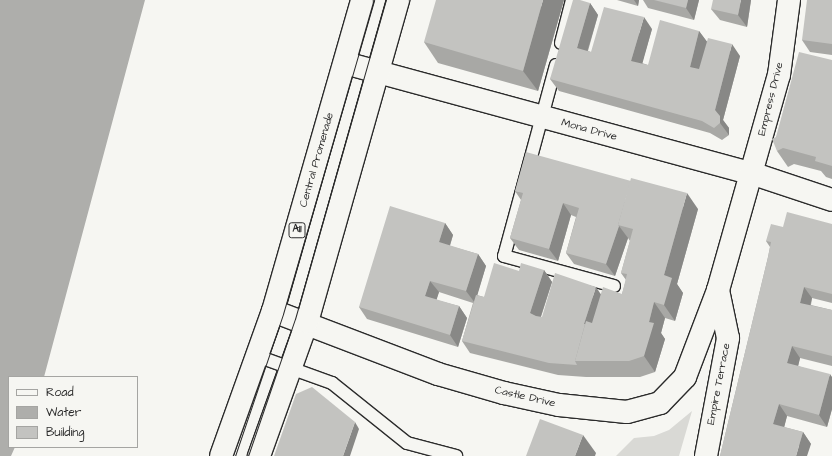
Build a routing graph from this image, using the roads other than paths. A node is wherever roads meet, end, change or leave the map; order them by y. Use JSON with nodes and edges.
{"nodes":[{"id":1,"x":362,"y":0,"type":"edge"},
{"id":2,"x":398,"y":0,"type":"edge"},
{"id":3,"x":572,"y":0,"type":"edge"},
{"id":4,"x":789,"y":0,"type":"edge"},
{"id":5,"x":345,"y":63,"type":"junction"},
{"id":6,"x":379,"y":72,"type":"junction"},
{"id":7,"x":542,"y":118,"type":"junction"},
{"id":8,"x":751,"y":173,"type":"junction"},
{"id":9,"x":832,"y":200,"type":"edge"},
{"id":10,"x":614,"y":286,"type":"dead end"},
{"id":11,"x":718,"y":290,"type":"junction"},
{"id":12,"x":273,"y":311,"type":"junction"},
{"id":13,"x":307,"y":322,"type":"junction"},
{"id":14,"x":257,"y":356,"type":"junction"},
{"id":15,"x":290,"y":367,"type":"junction"},
{"id":16,"x":221,"y":456,"type":"edge"},
{"id":17,"x":259,"y":456,"type":"edge"},
{"id":18,"x":456,"y":456,"type":"edge"},
{"id":19,"x":706,"y":456,"type":"edge"}],
"edges":[{"from":1,"to":5,"type":"street","name":"Central Promenade","number":"A11"},
{"from":2,"to":6,"type":"street"},
{"from":3,"to":7,"type":"lane"},
{"from":4,"to":8,"type":"street","name":"Empress Drive"},
{"from":5,"to":6,"type":"street","name":"Mona Drive"},
{"from":5,"to":12,"type":"street","name":"Central Promenade","number":"A11"},
{"from":6,"to":7,"type":"street","name":"Mona Drive"},
{"from":6,"to":13,"type":"street"},
{"from":7,"to":8,"type":"street","name":"Mona Drive"},
{"from":7,"to":10,"type":"lane"},
{"from":8,"to":9,"type":"street","name":"Mona Drive"},
{"from":8,"to":11,"type":"street","name":"Empire Terrace"},
{"from":11,"to":13,"type":"street","name":"Castle Drive"},
{"from":11,"to":19,"type":"street","name":"Empire Terrace"},
{"from":12,"to":13,"type":"street","name":"Castle Drive"},
{"from":12,"to":14,"type":"street","name":"Central Promenade","number":"A11"},
{"from":13,"to":15,"type":"street"},
{"from":14,"to":15,"type":"lane"},
{"from":14,"to":16,"type":"street","name":"Central Promenade","number":"A11"},
{"from":15,"to":17,"type":"street"},
{"from":15,"to":18,"type":"lane"}]}
